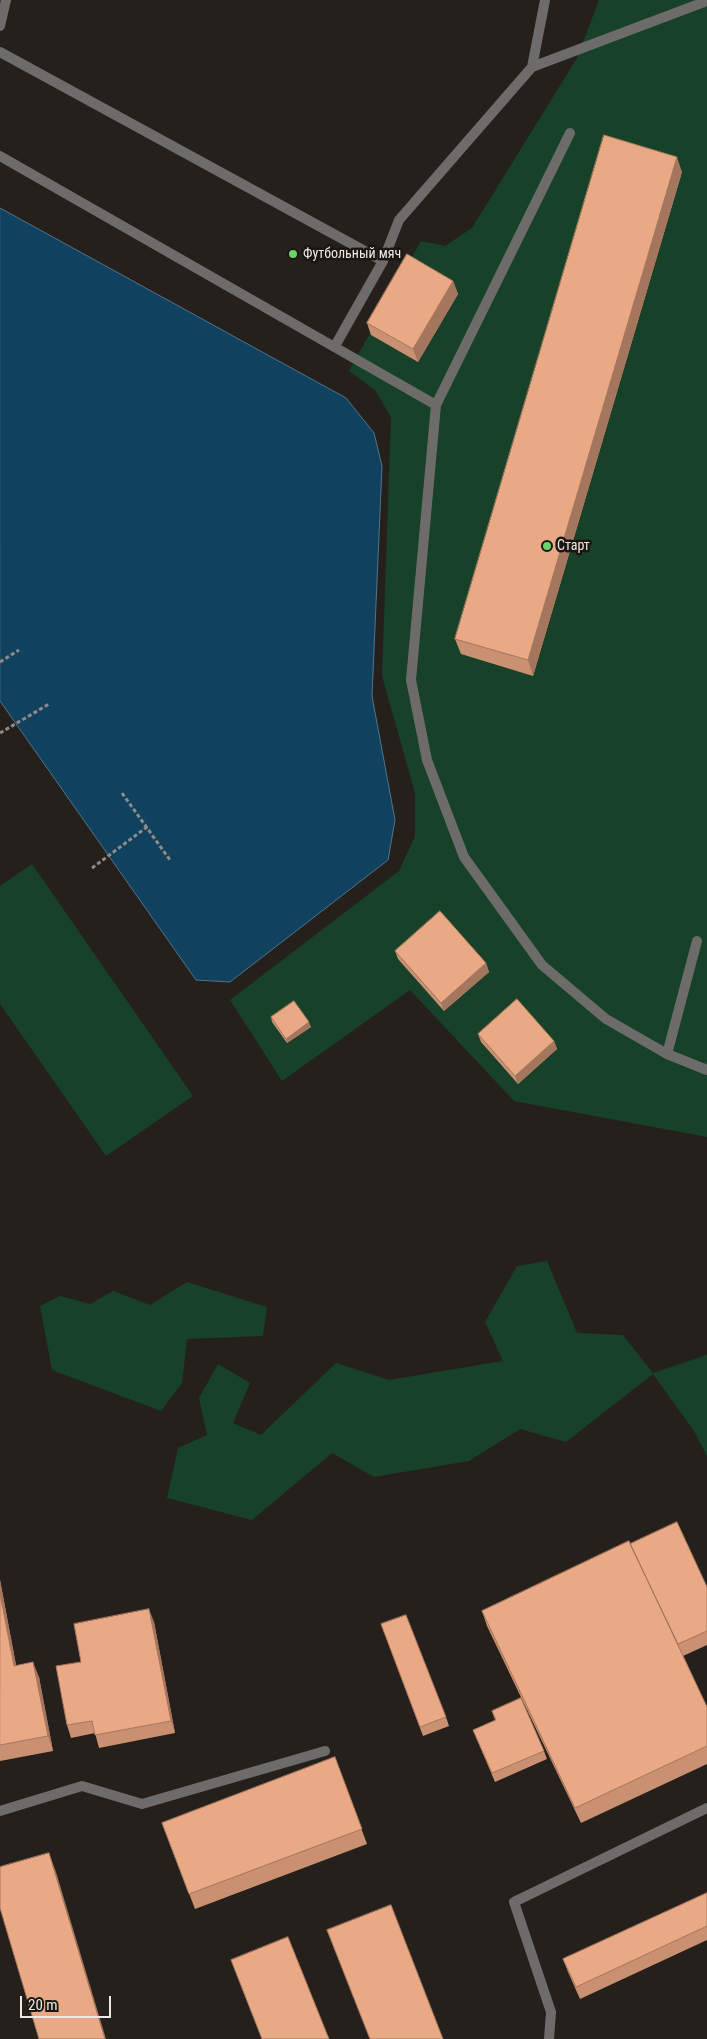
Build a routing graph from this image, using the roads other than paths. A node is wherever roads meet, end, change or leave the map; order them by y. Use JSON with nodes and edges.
{"nodes":[{"id":1,"x":6,"y":0,"type":"edge"},
{"id":2,"x":545,"y":0,"type":"edge"},
{"id":3,"x":707,"y":1,"type":"edge"},
{"id":4,"x":0,"y":26,"type":"edge"},
{"id":5,"x":0,"y":52,"type":"edge"},
{"id":6,"x":532,"y":67,"type":"junction"},
{"id":7,"x":570,"y":133,"type":"dead end"},
{"id":8,"x":0,"y":156,"type":"edge"},
{"id":9,"x":383,"y":261,"type":"junction"},
{"id":10,"x":335,"y":346,"type":"junction"},
{"id":11,"x":436,"y":405,"type":"junction"},
{"id":12,"x":697,"y":941,"type":"dead end"},
{"id":13,"x":667,"y":1054,"type":"junction"},
{"id":14,"x":707,"y":1070,"type":"edge"},
{"id":15,"x":325,"y":1751,"type":"dead end"},
{"id":16,"x":707,"y":1808,"type":"edge"},
{"id":17,"x":0,"y":1811,"type":"edge"},
{"id":18,"x":549,"y":2039,"type":"edge"}],
"edges":[{"from":1,"to":4,"type":"lane"},
{"from":2,"to":6,"type":"lane"},
{"from":3,"to":6,"type":"lane"},
{"from":5,"to":9,"type":"lane"},
{"from":6,"to":9,"type":"lane"},
{"from":7,"to":11,"type":"lane"},
{"from":8,"to":10,"type":"lane"},
{"from":9,"to":10,"type":"lane"},
{"from":10,"to":11,"type":"lane"},
{"from":11,"to":13,"type":"lane"},
{"from":12,"to":13,"type":"lane"},
{"from":13,"to":14,"type":"lane"},
{"from":15,"to":17,"type":"lane"},
{"from":16,"to":18,"type":"lane"}]}
